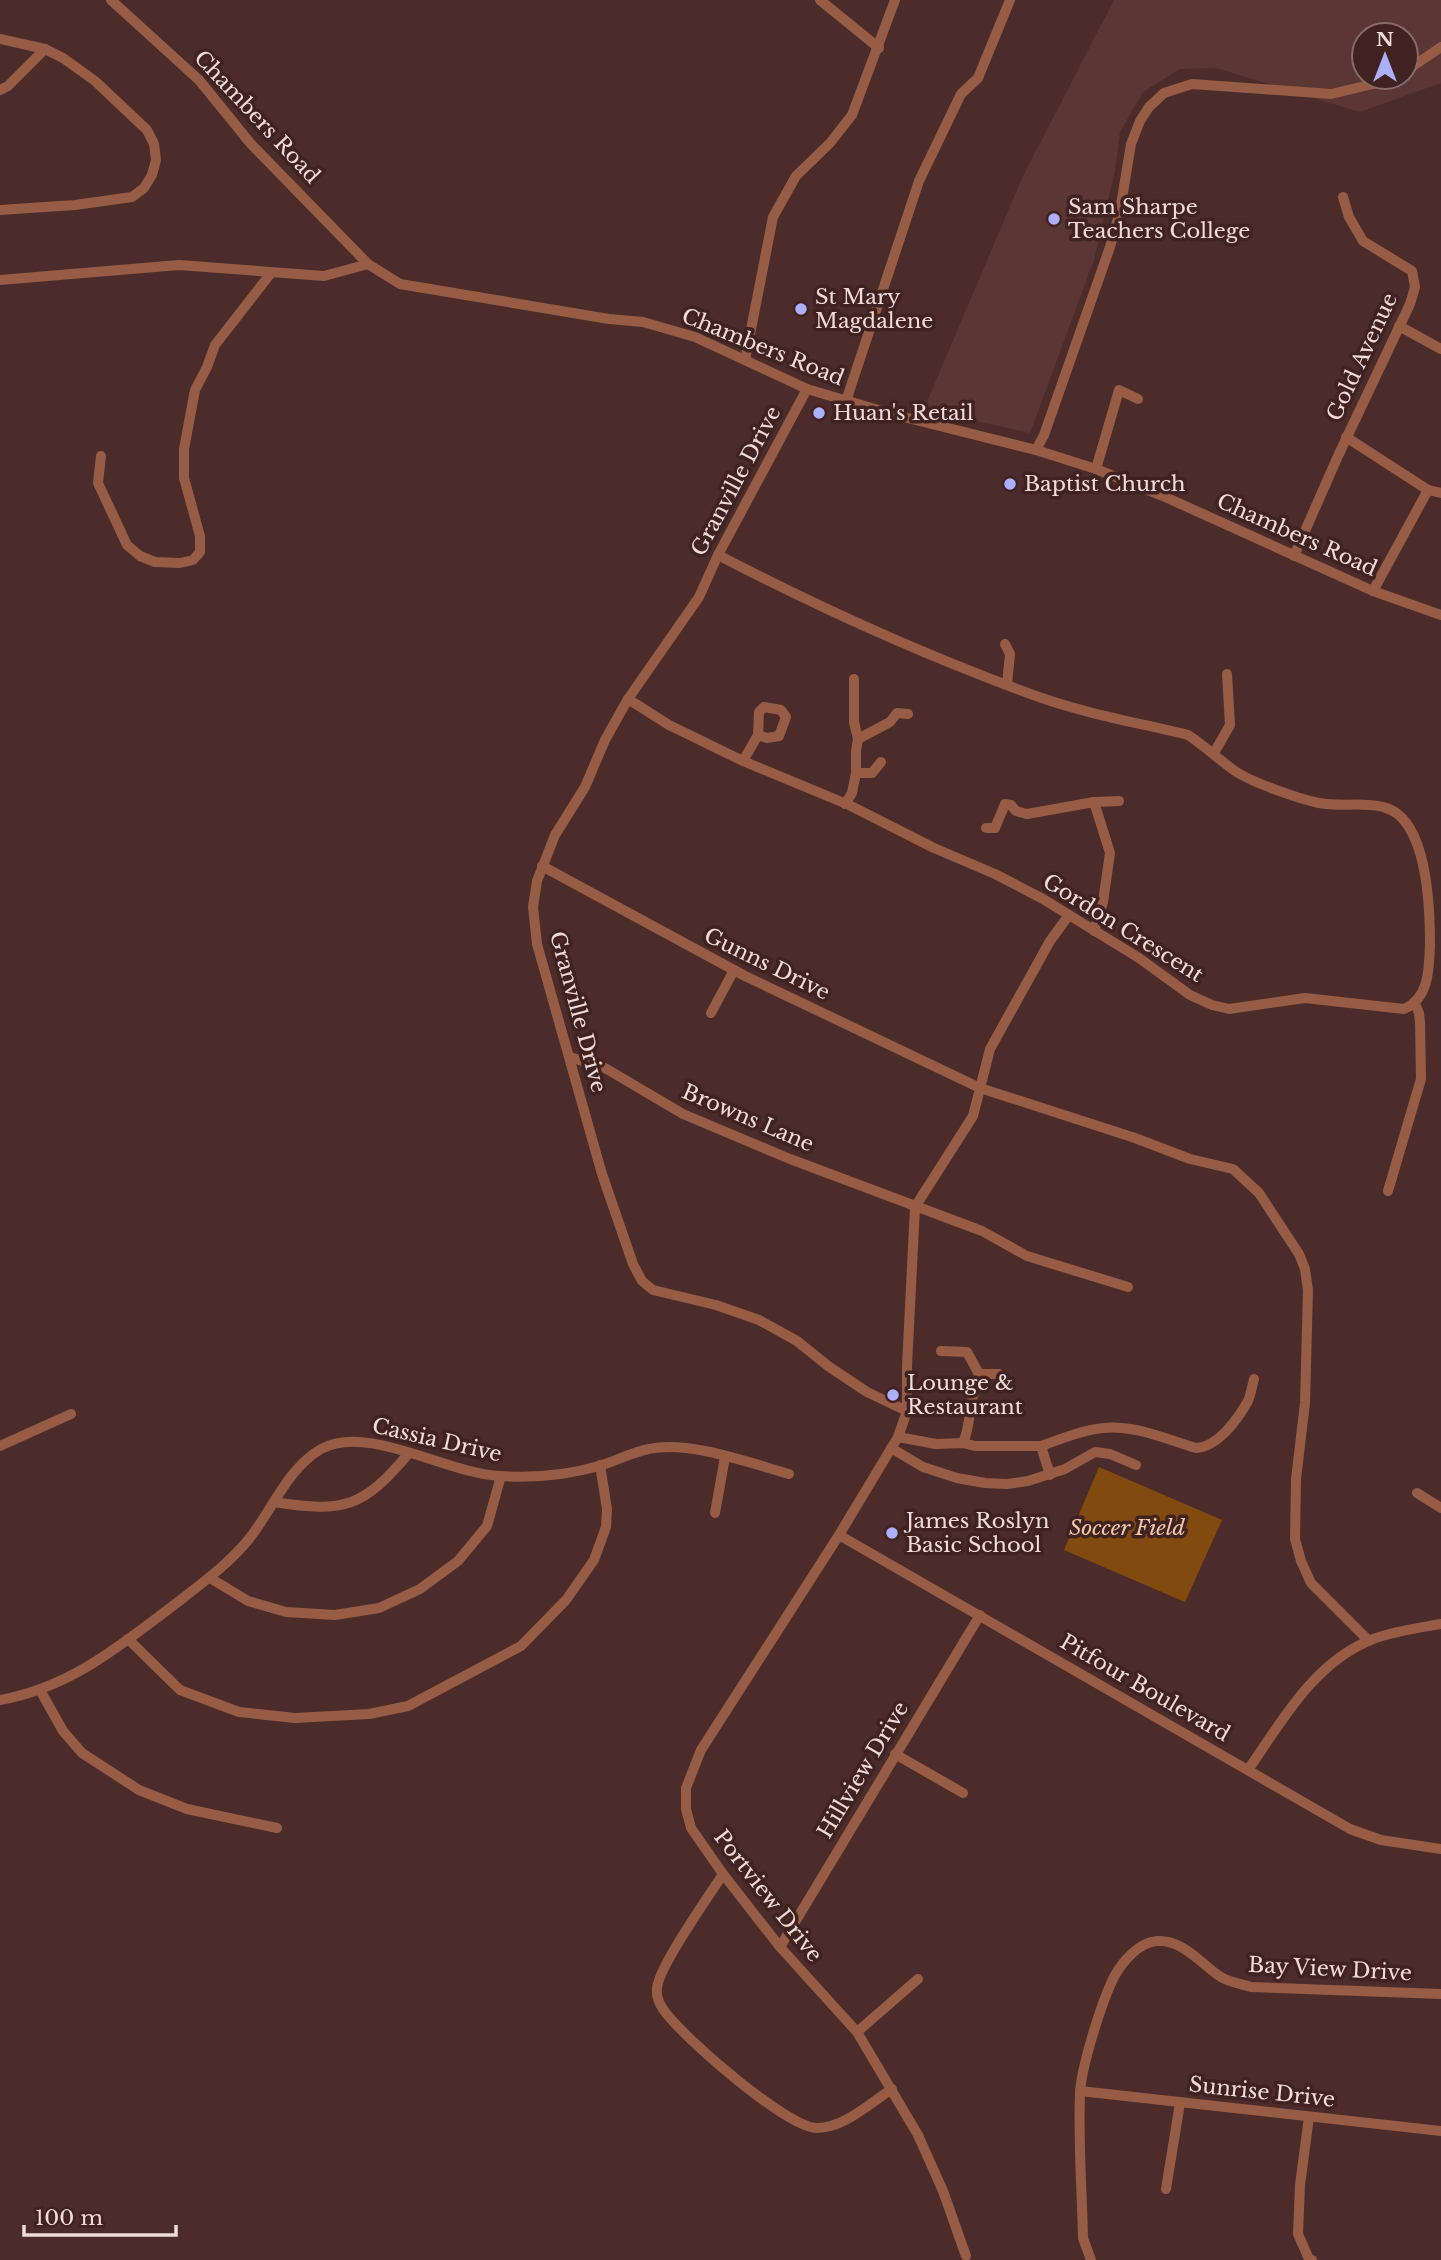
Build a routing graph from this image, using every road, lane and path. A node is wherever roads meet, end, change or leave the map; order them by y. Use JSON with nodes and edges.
{"nodes":[{"id":1,"x":111,"y":0,"type":"edge"},
{"id":2,"x":820,"y":0,"type":"edge"},
{"id":3,"x":895,"y":0,"type":"edge"},
{"id":4,"x":1010,"y":0,"type":"edge"},
{"id":5,"x":0,"y":39,"type":"edge"},
{"id":6,"x":1441,"y":47,"type":"edge"},
{"id":7,"x":879,"y":48,"type":"junction"},
{"id":8,"x":45,"y":49,"type":"junction"},
{"id":9,"x":1420,"y":61,"type":"edge"},
{"id":10,"x":0,"y":90,"type":"edge"},
{"id":11,"x":1350,"y":90,"type":"edge"},
{"id":12,"x":1343,"y":197,"type":"dead end"},
{"id":13,"x":0,"y":210,"type":"edge"},
{"id":14,"x":368,"y":264,"type":"junction"},
{"id":15,"x":271,"y":273,"type":"junction"},
{"id":16,"x":0,"y":280,"type":"edge"},
{"id":17,"x":1399,"y":326,"type":"junction"},
{"id":18,"x":1441,"y":349,"type":"edge"},
{"id":19,"x":745,"y":360,"type":"junction"},
{"id":20,"x":807,"y":389,"type":"junction"},
{"id":21,"x":1138,"y":399,"type":"dead end"},
{"id":22,"x":846,"y":401,"type":"junction"},
{"id":23,"x":1346,"y":437,"type":"junction"},
{"id":24,"x":1036,"y":450,"type":"junction"},
{"id":25,"x":101,"y":456,"type":"dead end"},
{"id":26,"x":1096,"y":469,"type":"junction"},
{"id":27,"x":1428,"y":490,"type":"junction"},
{"id":28,"x":1441,"y":493,"type":"edge"},
{"id":29,"x":718,"y":555,"type":"junction"},
{"id":30,"x":1294,"y":556,"type":"junction"},
{"id":31,"x":1373,"y":592,"type":"junction"},
{"id":32,"x":1441,"y":615,"type":"edge"},
{"id":33,"x":1005,"y":644,"type":"dead end"},
{"id":34,"x":1227,"y":674,"type":"dead end"},
{"id":35,"x":854,"y":679,"type":"dead end"},
{"id":36,"x":1007,"y":684,"type":"junction"},
{"id":37,"x":628,"y":699,"type":"junction"},
{"id":38,"x":908,"y":714,"type":"dead end"},
{"id":39,"x":758,"y":735,"type":"dead end"},
{"id":40,"x":858,"y":739,"type":"junction"},
{"id":41,"x":1214,"y":753,"type":"junction"},
{"id":42,"x":743,"y":761,"type":"junction"},
{"id":43,"x":881,"y":761,"type":"dead end"},
{"id":44,"x":856,"y":773,"type":"junction"},
{"id":45,"x":1119,"y":801,"type":"dead end"},
{"id":46,"x":1094,"y":802,"type":"junction"},
{"id":47,"x":845,"y":804,"type":"junction"},
{"id":48,"x":986,"y":828,"type":"dead end"},
{"id":49,"x":542,"y":866,"type":"junction"},
{"id":50,"x":1069,"y":915,"type":"junction"},
{"id":51,"x":1094,"y":931,"type":"junction"},
{"id":52,"x":734,"y":970,"type":"junction"},
{"id":53,"x":1415,"y":1004,"type":"junction"},
{"id":54,"x":711,"y":1013,"type":"dead end"},
{"id":55,"x":570,"y":1057,"type":"junction"},
{"id":56,"x":980,"y":1088,"type":"junction"},
{"id":57,"x":1388,"y":1191,"type":"dead end"},
{"id":58,"x":915,"y":1207,"type":"junction"},
{"id":59,"x":1128,"y":1287,"type":"dead end"},
{"id":60,"x":941,"y":1351,"type":"dead end"},
{"id":61,"x":979,"y":1374,"type":"junction"},
{"id":62,"x":999,"y":1374,"type":"dead end"},
{"id":63,"x":1254,"y":1379,"type":"dead end"},
{"id":64,"x":907,"y":1411,"type":"junction"},
{"id":65,"x":71,"y":1414,"type":"dead end"},
{"id":66,"x":898,"y":1437,"type":"junction"},
{"id":67,"x":963,"y":1443,"type":"junction"},
{"id":68,"x":0,"y":1446,"type":"edge"},
{"id":69,"x":1041,"y":1446,"type":"junction"},
{"id":70,"x":891,"y":1448,"type":"junction"},
{"id":71,"x":409,"y":1453,"type":"junction"},
{"id":72,"x":725,"y":1457,"type":"junction"},
{"id":73,"x":600,"y":1465,"type":"junction"},
{"id":74,"x":1136,"y":1465,"type":"dead end"},
{"id":75,"x":789,"y":1474,"type":"dead end"},
{"id":76,"x":1050,"y":1475,"type":"junction"},
{"id":77,"x":500,"y":1476,"type":"junction"},
{"id":78,"x":1417,"y":1493,"type":"dead end"},
{"id":79,"x":274,"y":1502,"type":"junction"},
{"id":80,"x":1441,"y":1508,"type":"edge"},
{"id":81,"x":715,"y":1513,"type":"dead end"},
{"id":82,"x":839,"y":1535,"type":"junction"},
{"id":83,"x":210,"y":1578,"type":"junction"},
{"id":84,"x":980,"y":1615,"type":"junction"},
{"id":85,"x":1441,"y":1624,"type":"edge"},
{"id":86,"x":128,"y":1639,"type":"junction"},
{"id":87,"x":1369,"y":1641,"type":"junction"},
{"id":88,"x":40,"y":1690,"type":"junction"},
{"id":89,"x":0,"y":1700,"type":"edge"},
{"id":90,"x":895,"y":1754,"type":"junction"},
{"id":91,"x":1248,"y":1770,"type":"junction"},
{"id":92,"x":963,"y":1793,"type":"dead end"},
{"id":93,"x":277,"y":1828,"type":"dead end"},
{"id":94,"x":1441,"y":1849,"type":"edge"},
{"id":95,"x":723,"y":1874,"type":"junction"},
{"id":96,"x":780,"y":1947,"type":"junction"},
{"id":97,"x":918,"y":1979,"type":"dead end"},
{"id":98,"x":1441,"y":1994,"type":"edge"},
{"id":99,"x":857,"y":2032,"type":"junction"},
{"id":100,"x":892,"y":2089,"type":"junction"},
{"id":101,"x":1080,"y":2091,"type":"junction"},
{"id":102,"x":1180,"y":2102,"type":"junction"},
{"id":103,"x":1309,"y":2117,"type":"junction"},
{"id":104,"x":1441,"y":2131,"type":"edge"},
{"id":105,"x":1166,"y":2189,"type":"dead end"},
{"id":106,"x":966,"y":2256,"type":"dead end"},
{"id":107,"x":1091,"y":2260,"type":"edge"},
{"id":108,"x":1312,"y":2260,"type":"edge"}],
"edges":[{"from":1,"to":14,"type":"street","name":"Chambers Road"},
{"from":2,"to":7,"type":"street"},
{"from":3,"to":7,"type":"street"},
{"from":4,"to":22,"type":"street"},
{"from":5,"to":8,"type":"street"},
{"from":6,"to":9,"type":"street"},
{"from":7,"to":19,"type":"street"},
{"from":8,"to":10,"type":"street"},
{"from":8,"to":13,"type":"street"},
{"from":11,"to":24,"type":"street"},
{"from":12,"to":17,"type":"street","name":"Gold Avenue"},
{"from":14,"to":15,"type":"street"},
{"from":14,"to":19,"type":"street","name":"Chambers Road"},
{"from":15,"to":16,"type":"street"},
{"from":15,"to":25,"type":"street"},
{"from":17,"to":18,"type":"street"},
{"from":17,"to":23,"type":"street","name":"Gold Avenue"},
{"from":19,"to":20,"type":"street","name":"Chambers Road"},
{"from":20,"to":22,"type":"street","name":"Chambers Road"},
{"from":20,"to":29,"type":"street","name":"Granville Drive"},
{"from":21,"to":26,"type":"street"},
{"from":22,"to":24,"type":"street","name":"Chambers Road"},
{"from":23,"to":27,"type":"street"},
{"from":23,"to":30,"type":"street","name":"Gold Avenue"},
{"from":24,"to":26,"type":"street","name":"Chambers Road"},
{"from":26,"to":30,"type":"street","name":"Chambers Road"},
{"from":27,"to":28,"type":"street"},
{"from":27,"to":31,"type":"street"},
{"from":29,"to":36,"type":"street"},
{"from":29,"to":37,"type":"street","name":"Granville Drive"},
{"from":30,"to":31,"type":"street","name":"Chambers Road"},
{"from":31,"to":32,"type":"street","name":"Chambers Road"},
{"from":33,"to":36,"type":"street"},
{"from":34,"to":41,"type":"street"},
{"from":35,"to":40,"type":"street"},
{"from":36,"to":41,"type":"street"},
{"from":37,"to":42,"type":"street","name":"Gordon Crescent"},
{"from":37,"to":49,"type":"street","name":"Granville Drive"},
{"from":38,"to":40,"type":"street"},
{"from":39,"to":42,"type":"street"},
{"from":40,"to":44,"type":"street"},
{"from":41,"to":53,"type":"street"},
{"from":42,"to":47,"type":"street","name":"Gordon Crescent"},
{"from":43,"to":44,"type":"street"},
{"from":44,"to":47,"type":"street"},
{"from":45,"to":46,"type":"street"},
{"from":46,"to":48,"type":"street"},
{"from":46,"to":51,"type":"street"},
{"from":47,"to":50,"type":"street","name":"Gordon Crescent"},
{"from":49,"to":52,"type":"street","name":"Gunns Drive"},
{"from":49,"to":55,"type":"street","name":"Granville Drive"},
{"from":50,"to":51,"type":"street","name":"Gordon Crescent"},
{"from":50,"to":56,"type":"street"},
{"from":51,"to":53,"type":"street","name":"Gordon Crescent"},
{"from":52,"to":54,"type":"street"},
{"from":52,"to":56,"type":"street","name":"Gunns Drive"},
{"from":53,"to":57,"type":"street"},
{"from":55,"to":58,"type":"street","name":"Browns Lane"},
{"from":55,"to":64,"type":"street","name":"Granville Drive"},
{"from":56,"to":58,"type":"street"},
{"from":56,"to":87,"type":"street","name":"Gunns Drive"},
{"from":58,"to":59,"type":"street","name":"Browns Lane"},
{"from":58,"to":64,"type":"street","name":"Portview Drive"},
{"from":60,"to":61,"type":"street"},
{"from":61,"to":62,"type":"street"},
{"from":61,"to":67,"type":"street"},
{"from":63,"to":69,"type":"street"},
{"from":64,"to":66,"type":"street","name":"Portview Drive"},
{"from":65,"to":68,"type":"street"},
{"from":66,"to":67,"type":"street"},
{"from":66,"to":70,"type":"street","name":"Portview Drive"},
{"from":67,"to":69,"type":"street"},
{"from":69,"to":76,"type":"street"},
{"from":70,"to":76,"type":"street"},
{"from":70,"to":82,"type":"street","name":"Portview Drive"},
{"from":71,"to":77,"type":"street","name":"Cassia Drive"},
{"from":71,"to":79,"type":"street"},
{"from":71,"to":79,"type":"street","name":"Cassia Drive"},
{"from":72,"to":73,"type":"street","name":"Cassia Drive"},
{"from":72,"to":75,"type":"street","name":"Cassia Drive"},
{"from":72,"to":81,"type":"street"},
{"from":73,"to":77,"type":"street","name":"Cassia Drive"},
{"from":73,"to":86,"type":"street"},
{"from":74,"to":76,"type":"street"},
{"from":77,"to":83,"type":"street"},
{"from":78,"to":80,"type":"street"},
{"from":79,"to":83,"type":"street","name":"Cassia Drive"},
{"from":82,"to":84,"type":"street","name":"Pitfour Boulevard"},
{"from":82,"to":95,"type":"street","name":"Portview Drive"},
{"from":83,"to":86,"type":"street","name":"Cassia Drive"},
{"from":84,"to":90,"type":"street","name":"Hillview Drive"},
{"from":84,"to":91,"type":"street","name":"Pitfour Boulevard"},
{"from":85,"to":87,"type":"street"},
{"from":86,"to":88,"type":"street","name":"Cassia Drive"},
{"from":87,"to":91,"type":"street"},
{"from":88,"to":89,"type":"street","name":"Cassia Drive"},
{"from":88,"to":93,"type":"street"},
{"from":90,"to":92,"type":"street"},
{"from":90,"to":96,"type":"street","name":"Hillview Drive"},
{"from":91,"to":94,"type":"street","name":"Pitfour Boulevard"},
{"from":95,"to":96,"type":"street","name":"Portview Drive"},
{"from":95,"to":100,"type":"street"},
{"from":96,"to":99,"type":"street","name":"Portview Drive"},
{"from":97,"to":99,"type":"street"},
{"from":98,"to":101,"type":"street","name":"Bay View Drive"},
{"from":99,"to":100,"type":"street","name":"Portview Drive"},
{"from":100,"to":106,"type":"street","name":"Portview Drive"},
{"from":101,"to":102,"type":"street","name":"Sunrise Drive"},
{"from":101,"to":107,"type":"street","name":"Bay View Drive"},
{"from":102,"to":103,"type":"street","name":"Sunrise Drive"},
{"from":102,"to":105,"type":"street"},
{"from":103,"to":104,"type":"street","name":"Sunrise Drive"},
{"from":103,"to":108,"type":"street"}]}
